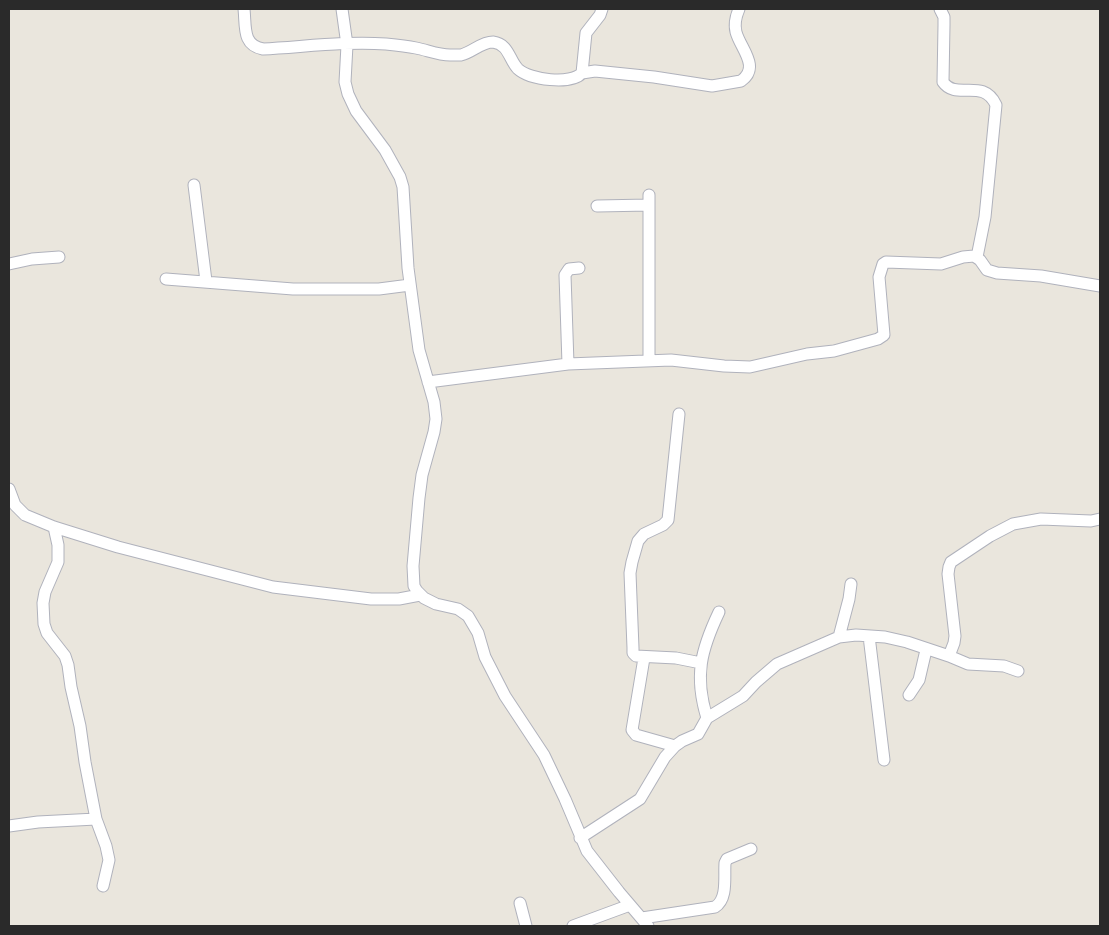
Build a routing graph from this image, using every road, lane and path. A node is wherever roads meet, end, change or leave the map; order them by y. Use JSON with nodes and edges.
{"nodes":[{"id":1,"x":244,"y":9,"type":"edge"},
{"id":2,"x":342,"y":9,"type":"edge"},
{"id":3,"x":602,"y":9,"type":"edge"},
{"id":4,"x":739,"y":9,"type":"edge"},
{"id":5,"x":940,"y":9,"type":"edge"},
{"id":6,"x":347,"y":45,"type":"junction"},
{"id":7,"x":582,"y":73,"type":"junction"},
{"id":8,"x":194,"y":185,"type":"dead end"},
{"id":9,"x":597,"y":206,"type":"dead end"},
{"id":10,"x":59,"y":257,"type":"dead end"},
{"id":11,"x":977,"y":257,"type":"junction"},
{"id":12,"x":9,"y":264,"type":"edge"},
{"id":13,"x":579,"y":268,"type":"dead end"},
{"id":14,"x":166,"y":279,"type":"dead end"},
{"id":15,"x":206,"y":282,"type":"junction"},
{"id":16,"x":410,"y":284,"type":"junction"},
{"id":17,"x":1100,"y":286,"type":"edge"},
{"id":18,"x":649,"y":361,"type":"junction"},
{"id":19,"x":568,"y":364,"type":"junction"},
{"id":20,"x":428,"y":382,"type":"junction"},
{"id":21,"x":679,"y":414,"type":"dead end"},
{"id":22,"x":9,"y":489,"type":"edge"},
{"id":23,"x":14,"y":512,"type":"edge"},
{"id":24,"x":1100,"y":519,"type":"edge"},
{"id":25,"x":54,"y":527,"type":"junction"},
{"id":26,"x":851,"y":584,"type":"dead end"},
{"id":27,"x":420,"y":595,"type":"junction"},
{"id":28,"x":720,"y":612,"type":"dead end"},
{"id":29,"x":869,"y":636,"type":"junction"},
{"id":30,"x":839,"y":637,"type":"junction"},
{"id":31,"x":926,"y":650,"type":"junction"},
{"id":32,"x":949,"y":656,"type":"junction"},
{"id":33,"x":644,"y":658,"type":"junction"},
{"id":34,"x":701,"y":663,"type":"junction"},
{"id":35,"x":1018,"y":671,"type":"dead end"},
{"id":36,"x":909,"y":695,"type":"dead end"},
{"id":37,"x":706,"y":718,"type":"junction"},
{"id":38,"x":675,"y":746,"type":"junction"},
{"id":39,"x":884,"y":760,"type":"dead end"},
{"id":40,"x":96,"y":819,"type":"junction"},
{"id":41,"x":9,"y":826,"type":"edge"},
{"id":42,"x":580,"y":838,"type":"junction"},
{"id":43,"x":751,"y":849,"type":"dead end"},
{"id":44,"x":103,"y":886,"type":"dead end"},
{"id":45,"x":520,"y":903,"type":"dead end"},
{"id":46,"x":630,"y":905,"type":"junction"},
{"id":47,"x":645,"y":922,"type":"edge"},
{"id":48,"x":526,"y":926,"type":"edge"},
{"id":49,"x":574,"y":926,"type":"edge"}],
"edges":[{"from":1,"to":6,"type":"street"},
{"from":2,"to":6,"type":"street"},
{"from":3,"to":7,"type":"street"},
{"from":4,"to":7,"type":"street"},
{"from":5,"to":11,"type":"street"},
{"from":6,"to":7,"type":"street"},
{"from":6,"to":16,"type":"street"},
{"from":8,"to":15,"type":"street"},
{"from":9,"to":18,"type":"street"},
{"from":10,"to":12,"type":"street"},
{"from":11,"to":17,"type":"street"},
{"from":11,"to":18,"type":"street"},
{"from":13,"to":19,"type":"street"},
{"from":14,"to":15,"type":"street"},
{"from":15,"to":16,"type":"street"},
{"from":16,"to":20,"type":"street"},
{"from":18,"to":19,"type":"street"},
{"from":19,"to":20,"type":"street"},
{"from":20,"to":27,"type":"street"},
{"from":21,"to":33,"type":"street"},
{"from":22,"to":23,"type":"street"},
{"from":23,"to":25,"type":"street"},
{"from":24,"to":32,"type":"street"},
{"from":25,"to":27,"type":"street"},
{"from":25,"to":40,"type":"street"},
{"from":26,"to":30,"type":"street"},
{"from":27,"to":42,"type":"street"},
{"from":28,"to":34,"type":"street"},
{"from":29,"to":30,"type":"street"},
{"from":29,"to":31,"type":"street"},
{"from":29,"to":39,"type":"street"},
{"from":30,"to":37,"type":"street"},
{"from":31,"to":32,"type":"street"},
{"from":31,"to":36,"type":"street"},
{"from":32,"to":35,"type":"street"},
{"from":33,"to":34,"type":"street"},
{"from":33,"to":38,"type":"street"},
{"from":34,"to":37,"type":"street"},
{"from":37,"to":38,"type":"street"},
{"from":38,"to":42,"type":"street"},
{"from":40,"to":41,"type":"street"},
{"from":40,"to":44,"type":"street"},
{"from":42,"to":46,"type":"street"},
{"from":43,"to":47,"type":"street"},
{"from":45,"to":48,"type":"street"},
{"from":46,"to":47,"type":"street"},
{"from":46,"to":49,"type":"street"}]}
